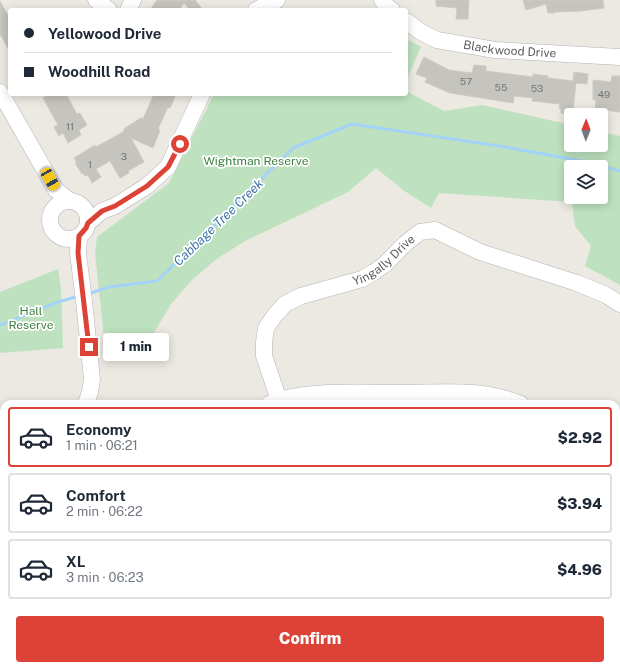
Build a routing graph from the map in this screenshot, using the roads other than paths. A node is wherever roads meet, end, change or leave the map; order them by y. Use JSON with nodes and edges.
{"nodes":[{"id":1,"x":96,"y":0,"type":"edge"},
{"id":2,"x":277,"y":0,"type":"edge"},
{"id":3,"x":382,"y":0,"type":"edge"},
{"id":4,"x":106,"y":8,"type":"edge"},
{"id":5,"x":260,"y":8,"type":"edge"},
{"id":6,"x":389,"y":8,"type":"edge"},
{"id":7,"x":408,"y":22,"type":"edge"},
{"id":8,"x":620,"y":57,"type":"edge"},
{"id":9,"x":0,"y":92,"type":"edge"},
{"id":10,"x":201,"y":96,"type":"edge"},
{"id":11,"x":61,"y":199,"type":"junction"},
{"id":12,"x":80,"y":227,"type":"junction"},
{"id":13,"x":620,"y":304,"type":"edge"},
{"id":14,"x":87,"y":400,"type":"edge"},
{"id":15,"x":274,"y":400,"type":"edge"},
{"id":16,"x":283,"y":400,"type":"edge"},
{"id":17,"x":511,"y":400,"type":"edge"}],
"edges":[{"from":1,"to":4,"type":"street"},
{"from":2,"to":5,"type":"street"},
{"from":3,"to":6,"type":"street"},
{"from":7,"to":8,"type":"street","name":"Blackwood Drive"},
{"from":9,"to":11,"type":"street"},
{"from":10,"to":12,"type":"street"},
{"from":11,"to":12,"type":"street"},
{"from":11,"to":12,"type":"street"},
{"from":12,"to":14,"type":"street"},
{"from":13,"to":15,"type":"street","name":"Yingally Drive"},
{"from":16,"to":17,"type":"street"}]}
